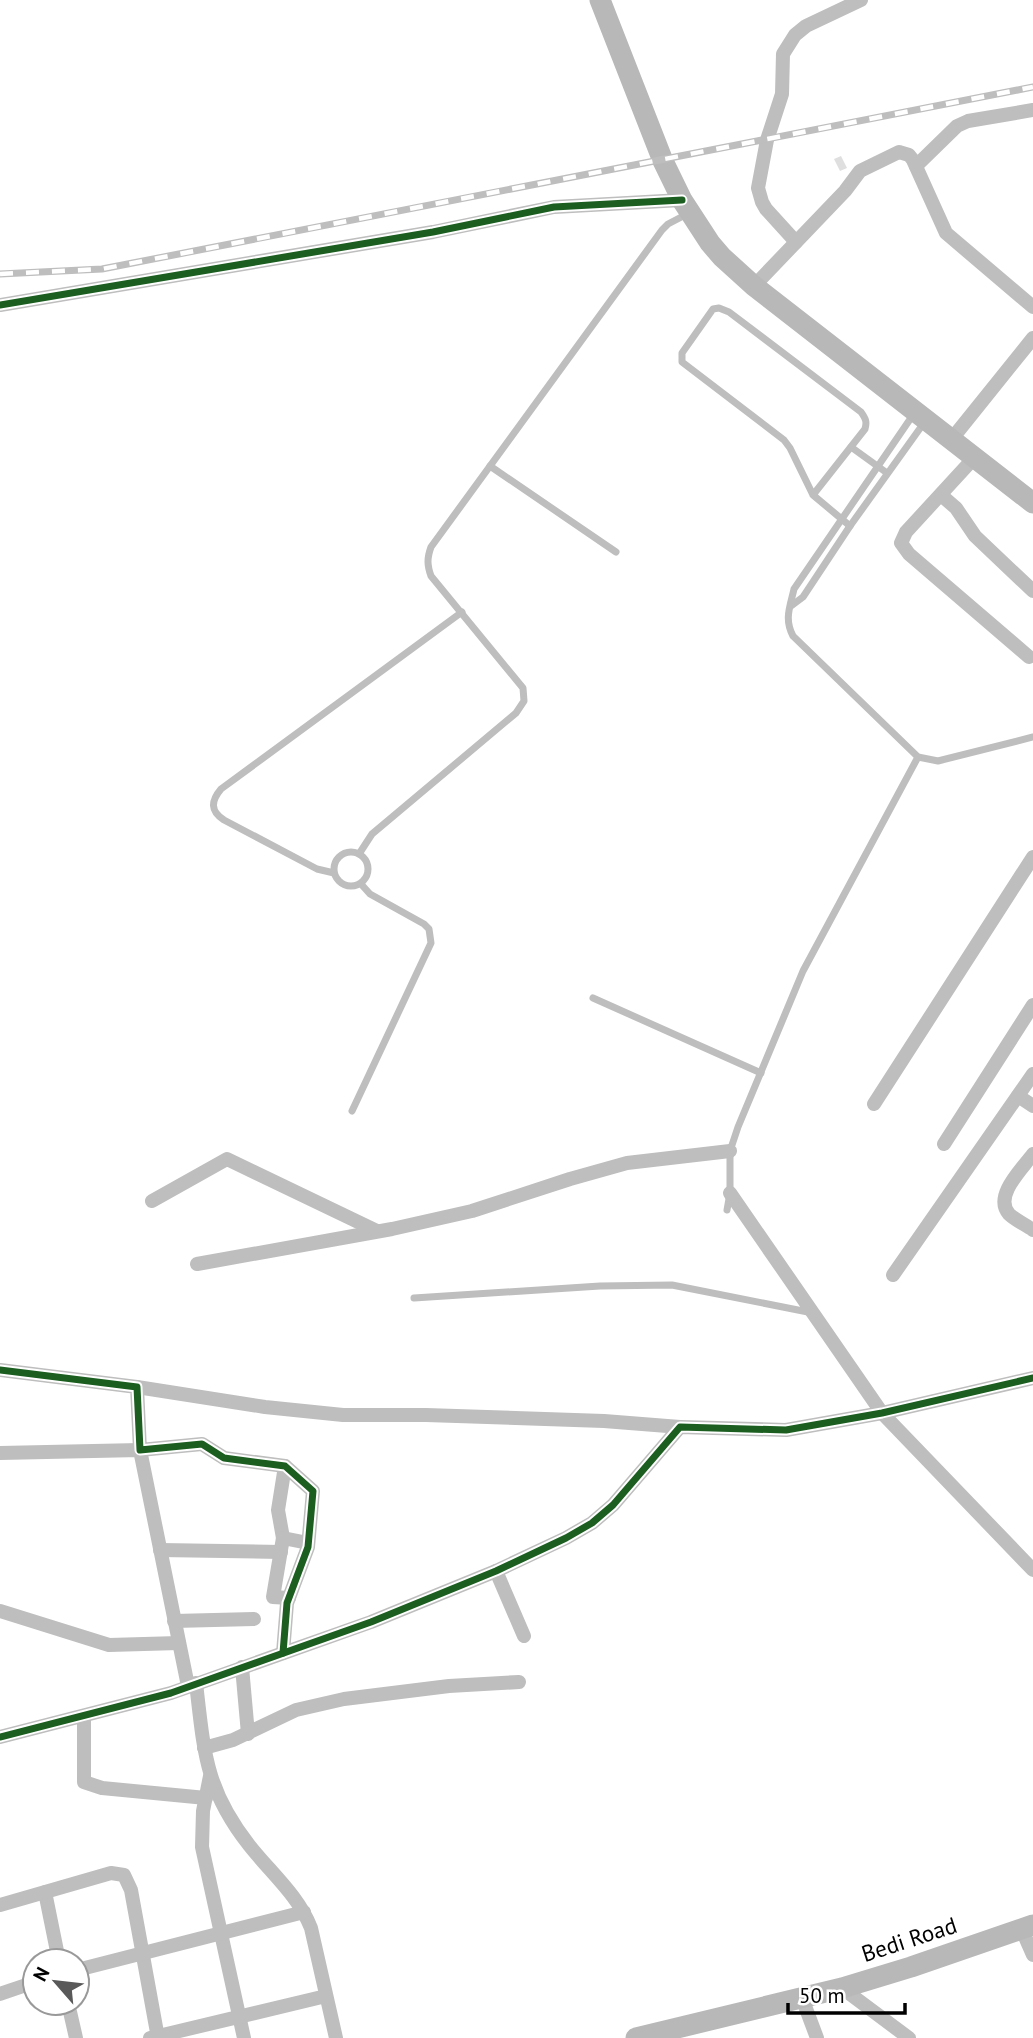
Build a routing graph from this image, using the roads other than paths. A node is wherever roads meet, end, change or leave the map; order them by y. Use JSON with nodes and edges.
{"nodes":[{"id":1,"x":600,"y":0,"type":"edge"},
{"id":2,"x":861,"y":0,"type":"edge"},
{"id":3,"x":1033,"y":110,"type":"edge"},
{"id":4,"x":916,"y":166,"type":"junction"},
{"id":5,"x":686,"y":206,"type":"junction"},
{"id":6,"x":796,"y":243,"type":"junction"},
{"id":7,"x":754,"y":286,"type":"junction"},
{"id":8,"x":0,"y":305,"type":"edge"},
{"id":9,"x":1033,"y":307,"type":"edge"},
{"id":10,"x":1033,"y":338,"type":"edge"},
{"id":11,"x":920,"y":416,"type":"junction"},
{"id":12,"x":951,"y":440,"type":"junction"},
{"id":13,"x":851,"y":447,"type":"junction"},
{"id":14,"x":974,"y":457,"type":"junction"},
{"id":15,"x":490,"y":466,"type":"junction"},
{"id":16,"x":878,"y":466,"type":"junction"},
{"id":17,"x":887,"y":473,"type":"junction"},
{"id":18,"x":813,"y":495,"type":"junction"},
{"id":19,"x":941,"y":495,"type":"junction"},
{"id":20,"x":1033,"y":503,"type":"edge"},
{"id":21,"x":842,"y":520,"type":"junction"},
{"id":22,"x":850,"y":526,"type":"junction"},
{"id":23,"x":616,"y":552,"type":"dead end"},
{"id":24,"x":1033,"y":591,"type":"edge"},
{"id":25,"x":790,"y":606,"type":"junction"},
{"id":26,"x":462,"y":612,"type":"junction"},
{"id":27,"x":1029,"y":657,"type":"dead end"},
{"id":28,"x":1033,"y":737,"type":"edge"},
{"id":29,"x":918,"y":757,"type":"junction"},
{"id":30,"x":359,"y":854,"type":"junction"},
{"id":31,"x":1033,"y":858,"type":"edge"},
{"id":32,"x":334,"y":873,"type":"junction"},
{"id":33,"x":361,"y":884,"type":"junction"},
{"id":34,"x":593,"y":998,"type":"dead end"},
{"id":35,"x":1033,"y":1004,"type":"edge"},
{"id":36,"x":761,"y":1073,"type":"junction"},
{"id":37,"x":1033,"y":1074,"type":"edge"},
{"id":38,"x":1018,"y":1096,"type":"junction"},
{"id":39,"x":874,"y":1104,"type":"dead end"},
{"id":40,"x":1033,"y":1106,"type":"edge"},
{"id":41,"x":352,"y":1111,"type":"dead end"},
{"id":42,"x":944,"y":1144,"type":"dead end"},
{"id":43,"x":730,"y":1151,"type":"junction"},
{"id":44,"x":1033,"y":1154,"type":"edge"},
{"id":45,"x":730,"y":1193,"type":"junction"},
{"id":46,"x":152,"y":1201,"type":"dead end"},
{"id":47,"x":727,"y":1210,"type":"dead end"},
{"id":48,"x":1033,"y":1230,"type":"edge"},
{"id":49,"x":377,"y":1231,"type":"junction"},
{"id":50,"x":197,"y":1264,"type":"dead end"},
{"id":51,"x":893,"y":1275,"type":"dead end"},
{"id":52,"x":414,"y":1298,"type":"dead end"},
{"id":53,"x":814,"y":1313,"type":"junction"},
{"id":54,"x":0,"y":1370,"type":"edge"},
{"id":55,"x":1033,"y":1378,"type":"edge"},
{"id":56,"x":138,"y":1387,"type":"junction"},
{"id":57,"x":882,"y":1413,"type":"junction"},
{"id":58,"x":680,"y":1427,"type":"junction"},
{"id":59,"x":140,"y":1450,"type":"junction"},
{"id":60,"x":0,"y":1453,"type":"edge"},
{"id":61,"x":285,"y":1466,"type":"junction"},
{"id":62,"x":308,"y":1543,"type":"junction"},
{"id":63,"x":282,"y":1545,"type":"junction"},
{"id":64,"x":160,"y":1550,"type":"junction"},
{"id":65,"x":1033,"y":1570,"type":"edge"},
{"id":66,"x":496,"y":1572,"type":"junction"},
{"id":67,"x":289,"y":1598,"type":"junction"},
{"id":68,"x":0,"y":1611,"type":"edge"},
{"id":69,"x":254,"y":1619,"type":"dead end"},
{"id":70,"x":174,"y":1621,"type":"junction"},
{"id":71,"x":524,"y":1636,"type":"dead end"},
{"id":72,"x":179,"y":1643,"type":"junction"},
{"id":73,"x":283,"y":1653,"type":"junction"},
{"id":74,"x":242,"y":1667,"type":"junction"},
{"id":75,"x":519,"y":1682,"type":"dead end"},
{"id":76,"x":192,"y":1685,"type":"junction"},
{"id":77,"x":84,"y":1716,"type":"junction"},
{"id":78,"x":248,"y":1734,"type":"junction"},
{"id":79,"x":0,"y":1737,"type":"edge"},
{"id":80,"x":204,"y":1748,"type":"junction"},
{"id":81,"x":210,"y":1776,"type":"junction"},
{"id":82,"x":206,"y":1798,"type":"junction"},
{"id":83,"x":45,"y":1892,"type":"junction"},
{"id":84,"x":0,"y":1905,"type":"edge"},
{"id":85,"x":304,"y":1912,"type":"junction"},
{"id":86,"x":1028,"y":1928,"type":"edge"},
{"id":87,"x":220,"y":1933,"type":"junction"},
{"id":88,"x":56,"y":1947,"type":"edge"},
{"id":89,"x":143,"y":1953,"type":"junction"},
{"id":90,"x":1033,"y":1955,"type":"edge"},
{"id":91,"x":91,"y":1966,"type":"edge"},
{"id":92,"x":21,"y":1987,"type":"edge"},
{"id":93,"x":842,"y":1988,"type":"junction"},
{"id":94,"x":0,"y":1994,"type":"edge"},
{"id":95,"x":326,"y":1996,"type":"junction"},
{"id":96,"x":802,"y":1998,"type":"junction"},
{"id":97,"x":71,"y":2017,"type":"edge"},
{"id":98,"x":239,"y":2017,"type":"junction"},
{"id":99,"x":670,"y":2034,"type":"edge"},
{"id":100,"x":155,"y":2037,"type":"edge"},
{"id":101,"x":75,"y":2038,"type":"edge"},
{"id":102,"x":244,"y":2038,"type":"edge"},
{"id":103,"x":336,"y":2038,"type":"edge"},
{"id":104,"x":636,"y":2038,"type":"edge"},
{"id":105,"x":817,"y":2038,"type":"edge"},
{"id":106,"x":909,"y":2038,"type":"edge"}],
"edges":[{"from":1,"to":5,"type":"main road"},
{"from":2,"to":6,"type":"street"},
{"from":3,"to":4,"type":"street"},
{"from":4,"to":6,"type":"street"},
{"from":4,"to":9,"type":"street"},
{"from":5,"to":7,"type":"main road"},
{"from":5,"to":8,"type":"street"},
{"from":5,"to":15,"type":"lane"},
{"from":6,"to":7,"type":"street"},
{"from":7,"to":11,"type":"main road"},
{"from":10,"to":12,"type":"street"},
{"from":11,"to":12,"type":"main road"},
{"from":11,"to":16,"type":"lane"},
{"from":11,"to":17,"type":"lane"},
{"from":12,"to":14,"type":"main road"},
{"from":13,"to":16,"type":"lane"},
{"from":13,"to":18,"type":"lane"},
{"from":13,"to":18,"type":"lane"},
{"from":14,"to":19,"type":"street"},
{"from":14,"to":20,"type":"main road"},
{"from":15,"to":23,"type":"lane"},
{"from":15,"to":26,"type":"lane"},
{"from":16,"to":17,"type":"lane"},
{"from":16,"to":21,"type":"lane"},
{"from":17,"to":22,"type":"lane"},
{"from":18,"to":21,"type":"lane"},
{"from":19,"to":24,"type":"street"},
{"from":19,"to":27,"type":"street"},
{"from":21,"to":22,"type":"lane"},
{"from":21,"to":25,"type":"lane"},
{"from":22,"to":25,"type":"lane"},
{"from":25,"to":29,"type":"lane"},
{"from":26,"to":30,"type":"lane"},
{"from":26,"to":32,"type":"lane"},
{"from":28,"to":29,"type":"lane"},
{"from":29,"to":36,"type":"lane"},
{"from":30,"to":32,"type":"lane"},
{"from":30,"to":33,"type":"lane"},
{"from":31,"to":39,"type":"street"},
{"from":32,"to":33,"type":"lane"},
{"from":33,"to":41,"type":"lane"},
{"from":34,"to":36,"type":"lane"},
{"from":35,"to":42,"type":"street"},
{"from":36,"to":43,"type":"lane"},
{"from":37,"to":38,"type":"street"},
{"from":38,"to":40,"type":"street"},
{"from":38,"to":51,"type":"street"},
{"from":43,"to":45,"type":"lane"},
{"from":43,"to":49,"type":"street"},
{"from":44,"to":48,"type":"street"},
{"from":45,"to":47,"type":"lane"},
{"from":45,"to":53,"type":"street"},
{"from":46,"to":49,"type":"street"},
{"from":49,"to":50,"type":"street"},
{"from":52,"to":53,"type":"lane"},
{"from":53,"to":57,"type":"street"},
{"from":54,"to":56,"type":"street"},
{"from":55,"to":57,"type":"street"},
{"from":56,"to":58,"type":"street"},
{"from":56,"to":59,"type":"street"},
{"from":57,"to":58,"type":"street"},
{"from":57,"to":65,"type":"street"},
{"from":58,"to":66,"type":"street"},
{"from":59,"to":60,"type":"street"},
{"from":59,"to":61,"type":"street"},
{"from":59,"to":64,"type":"street"},
{"from":61,"to":62,"type":"street"},
{"from":61,"to":63,"type":"street"},
{"from":62,"to":63,"type":"street"},
{"from":62,"to":67,"type":"street"},
{"from":63,"to":64,"type":"street"},
{"from":63,"to":67,"type":"street"},
{"from":64,"to":70,"type":"street"},
{"from":66,"to":71,"type":"street"},
{"from":66,"to":73,"type":"street"},
{"from":67,"to":73,"type":"street"},
{"from":68,"to":72,"type":"street"},
{"from":69,"to":70,"type":"street"},
{"from":70,"to":72,"type":"street"},
{"from":72,"to":76,"type":"street"},
{"from":73,"to":74,"type":"street"},
{"from":74,"to":76,"type":"street"},
{"from":74,"to":78,"type":"street"},
{"from":75,"to":78,"type":"street"},
{"from":76,"to":77,"type":"street"},
{"from":76,"to":80,"type":"street"},
{"from":77,"to":79,"type":"street"},
{"from":77,"to":82,"type":"street"},
{"from":78,"to":80,"type":"street"},
{"from":80,"to":81,"type":"street"},
{"from":81,"to":82,"type":"street"},
{"from":81,"to":85,"type":"street"},
{"from":82,"to":87,"type":"street"},
{"from":83,"to":84,"type":"street"},
{"from":83,"to":88,"type":"street"},
{"from":83,"to":89,"type":"street"},
{"from":85,"to":87,"type":"street"},
{"from":85,"to":95,"type":"street"},
{"from":86,"to":90,"type":"street"},
{"from":86,"to":93,"type":"main road","name":"Bedi Road"},
{"from":87,"to":89,"type":"street"},
{"from":87,"to":98,"type":"street"},
{"from":89,"to":91,"type":"street"},
{"from":89,"to":100,"type":"street"},
{"from":92,"to":94,"type":"street"},
{"from":93,"to":96,"type":"main road","name":"Bedi Road"},
{"from":93,"to":106,"type":"street"},
{"from":95,"to":98,"type":"street"},
{"from":95,"to":103,"type":"street"},
{"from":96,"to":99,"type":"main road","name":"Bedi Road"},
{"from":96,"to":105,"type":"street"},
{"from":97,"to":101,"type":"street"},
{"from":98,"to":100,"type":"street"},
{"from":98,"to":102,"type":"street"},
{"from":99,"to":104,"type":"main road","name":"Bedi Road"}]}
